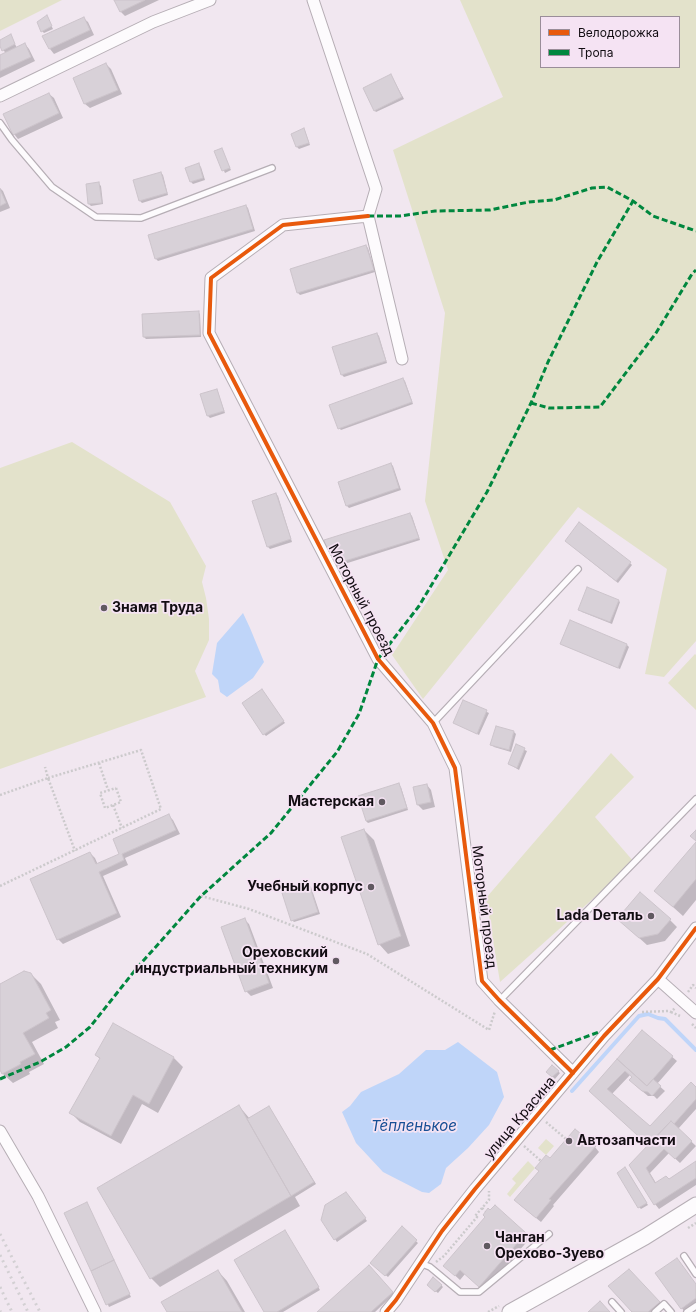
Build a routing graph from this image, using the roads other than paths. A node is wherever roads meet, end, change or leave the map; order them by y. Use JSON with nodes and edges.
{"nodes":[{"id":1,"x":210,"y":0,"type":"edge"},
{"id":2,"x":313,"y":0,"type":"edge"},
{"id":3,"x":0,"y":96,"type":"edge"},
{"id":4,"x":0,"y":123,"type":"edge"},
{"id":5,"x":272,"y":168,"type":"dead end"},
{"id":6,"x":368,"y":216,"type":"junction"},
{"id":7,"x":402,"y":359,"type":"dead end"},
{"id":8,"x":578,"y":569,"type":"dead end"},
{"id":9,"x":433,"y":723,"type":"junction"},
{"id":10,"x":696,"y":799,"type":"edge"},
{"id":11,"x":696,"y":928,"type":"edge"},
{"id":12,"x":658,"y":979,"type":"junction"},
{"id":13,"x":501,"y":998,"type":"junction"},
{"id":14,"x":696,"y":1013,"type":"edge"},
{"id":15,"x":573,"y":1073,"type":"junction"},
{"id":16,"x":0,"y":1131,"type":"edge"},
{"id":17,"x":696,"y":1204,"type":"edge"},
{"id":18,"x":696,"y":1216,"type":"edge"},
{"id":19,"x":549,"y":1234,"type":"dead end"},
{"id":20,"x":645,"y":1237,"type":"junction"},
{"id":21,"x":684,"y":1256,"type":"dead end"},
{"id":22,"x":420,"y":1263,"type":"junction"},
{"id":23,"x":696,"y":1274,"type":"edge"},
{"id":24,"x":612,"y":1302,"type":"dead end"},
{"id":25,"x":696,"y":1306,"type":"edge"},
{"id":26,"x":95,"y":1312,"type":"edge"},
{"id":27,"x":386,"y":1312,"type":"edge"},
{"id":28,"x":510,"y":1312,"type":"edge"},
{"id":29,"x":621,"y":1312,"type":"edge"},
{"id":30,"x":655,"y":1312,"type":"edge"},
{"id":31,"x":671,"y":1312,"type":"edge"},
{"id":32,"x":686,"y":1312,"type":"edge"}],
"edges":[{"from":1,"to":3,"type":"street"},
{"from":2,"to":6,"type":"street"},
{"from":4,"to":5,"type":"lane"},
{"from":6,"to":7,"type":"street"},
{"from":6,"to":9,"type":"street","name":"Моторный проезд"},
{"from":8,"to":9,"type":"lane"},
{"from":9,"to":13,"type":"street","name":"Моторный проезд"},
{"from":10,"to":13,"type":"lane"},
{"from":11,"to":12,"type":"street","name":"улица Красина"},
{"from":12,"to":14,"type":"street"},
{"from":12,"to":15,"type":"street","name":"улица Красина"},
{"from":13,"to":15,"type":"street","name":"Моторный проезд"},
{"from":15,"to":22,"type":"street","name":"улица Красина"},
{"from":16,"to":26,"type":"street"},
{"from":17,"to":20,"type":"main road"},
{"from":18,"to":20,"type":"main road"},
{"from":19,"to":22,"type":"lane"},
{"from":20,"to":28,"type":"main road"},
{"from":21,"to":23,"type":"lane"},
{"from":22,"to":27,"type":"street","name":"улица Красина"},
{"from":24,"to":29,"type":"lane"},
{"from":25,"to":32,"type":"lane"},
{"from":30,"to":31,"type":"lane"}]}
